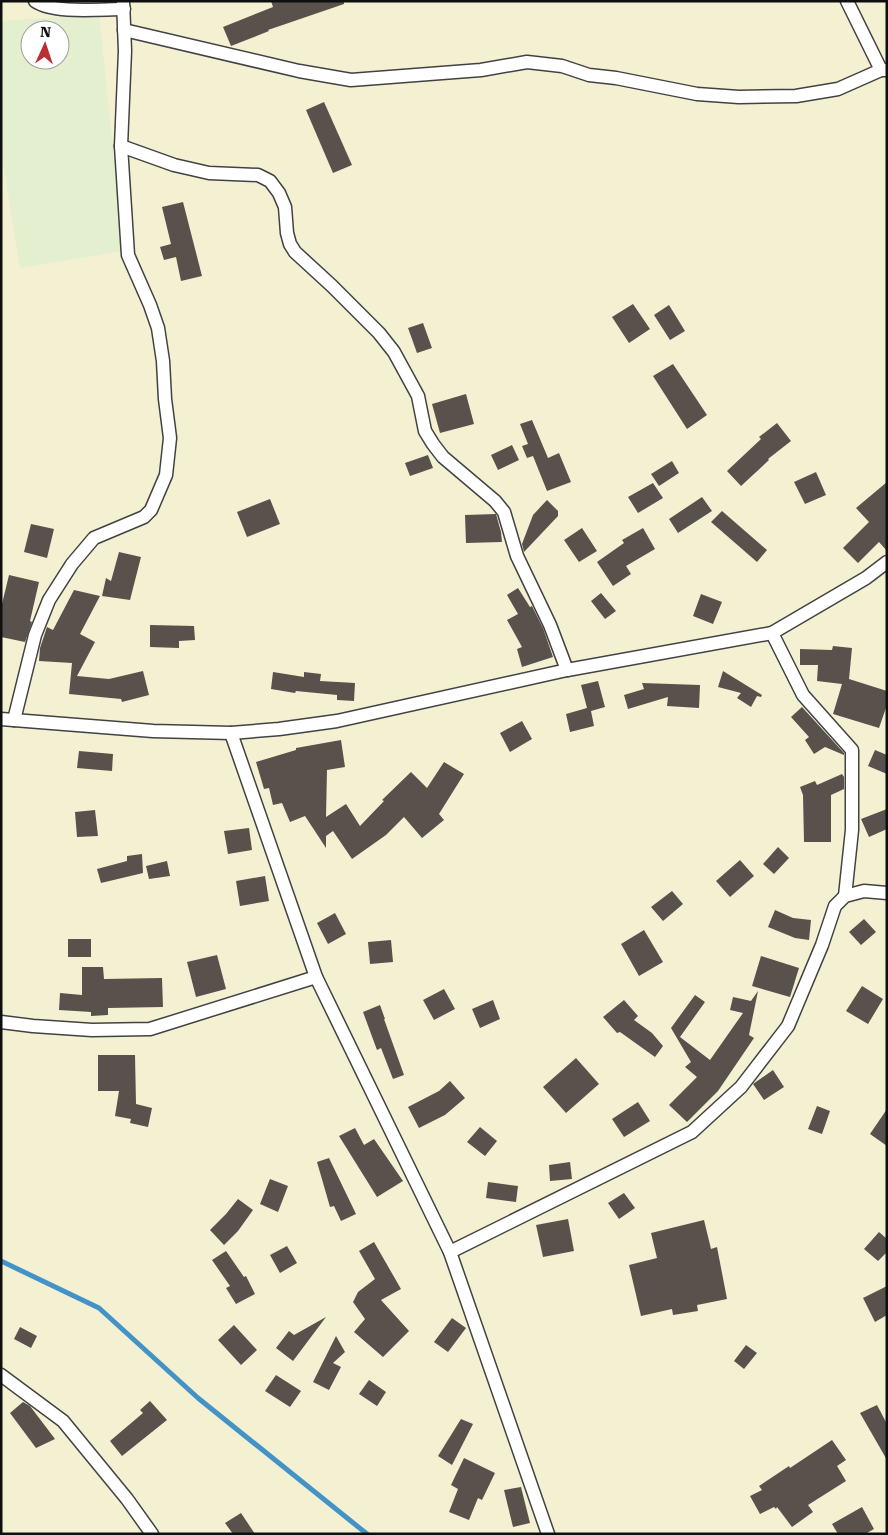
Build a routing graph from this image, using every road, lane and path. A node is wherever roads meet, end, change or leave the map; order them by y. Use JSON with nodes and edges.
{"nodes":[{"id":1,"x":35,"y":1,"type":"edge"},
{"id":2,"x":847,"y":1,"type":"edge"},
{"id":3,"x":123,"y":5,"type":"edge"},
{"id":4,"x":124,"y":30,"type":"junction"},
{"id":5,"x":884,"y":70,"type":"edge"},
{"id":6,"x":121,"y":146,"type":"junction"},
{"id":7,"x":887,"y":562,"type":"edge"},
{"id":8,"x":772,"y":633,"type":"junction"},
{"id":9,"x":567,"y":670,"type":"junction"},
{"id":10,"x":8,"y":720,"type":"edge"},
{"id":11,"x":231,"y":733,"type":"junction"},
{"id":12,"x":887,"y":893,"type":"edge"},
{"id":13,"x":845,"y":896,"type":"junction"},
{"id":14,"x":316,"y":977,"type":"junction"},
{"id":15,"x":1,"y":1022,"type":"edge"},
{"id":16,"x":450,"y":1252,"type":"junction"},
{"id":17,"x":1,"y":1376,"type":"edge"},
{"id":18,"x":152,"y":1534,"type":"edge"},
{"id":19,"x":548,"y":1534,"type":"edge"}],
"edges":[{"from":1,"to":3,"type":"street"},
{"from":2,"to":5,"type":"street"},
{"from":3,"to":4,"type":"street"},
{"from":4,"to":5,"type":"street"},
{"from":4,"to":6,"type":"street"},
{"from":6,"to":9,"type":"street"},
{"from":6,"to":10,"type":"street"},
{"from":7,"to":8,"type":"street"},
{"from":8,"to":9,"type":"street"},
{"from":8,"to":13,"type":"street"},
{"from":9,"to":11,"type":"street"},
{"from":10,"to":11,"type":"street"},
{"from":11,"to":14,"type":"street"},
{"from":12,"to":13,"type":"street"},
{"from":13,"to":16,"type":"street"},
{"from":14,"to":15,"type":"street"},
{"from":14,"to":16,"type":"street"},
{"from":16,"to":19,"type":"street"},
{"from":17,"to":18,"type":"street"}]}
